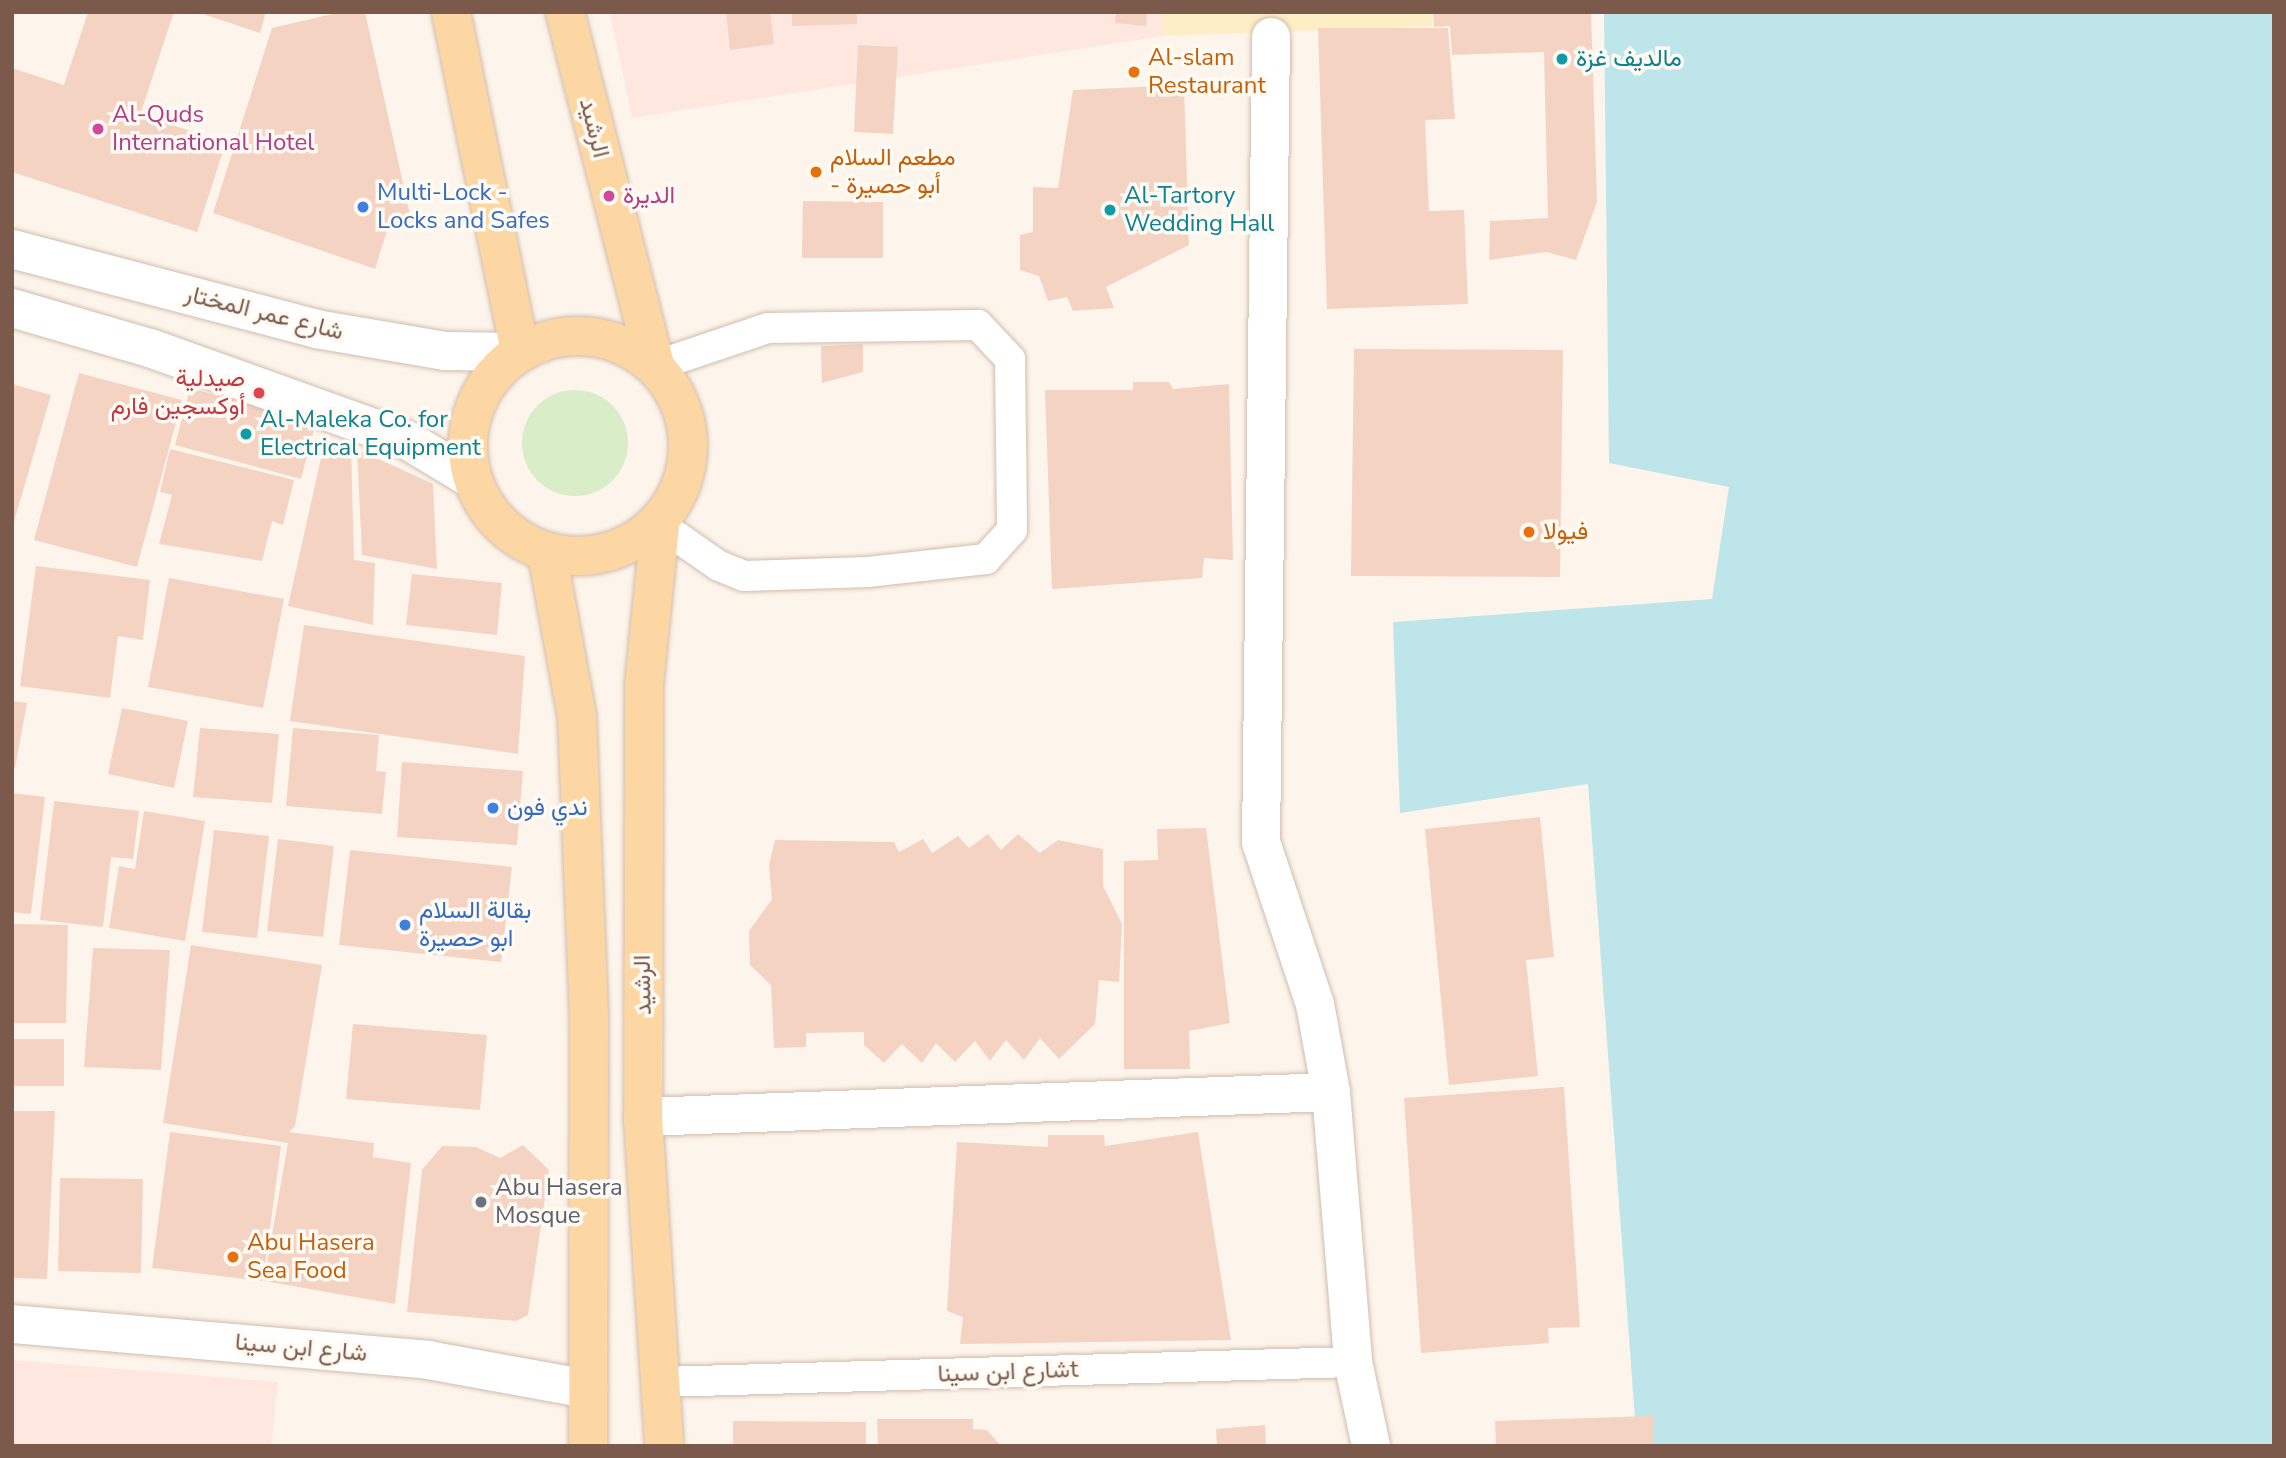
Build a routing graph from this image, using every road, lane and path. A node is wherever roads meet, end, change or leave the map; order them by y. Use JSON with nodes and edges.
{"nodes":[{"id":1,"x":451,"y":12,"type":"edge"},
{"id":2,"x":565,"y":12,"type":"edge"},
{"id":3,"x":1271,"y":37,"type":"dead end"},
{"id":4,"x":12,"y":249,"type":"edge"},
{"id":5,"x":12,"y":308,"type":"edge"},
{"id":6,"x":520,"y":352,"type":"junction"},
{"id":7,"x":655,"y":366,"type":"junction"},
{"id":8,"x":472,"y":479,"type":"junction"},
{"id":9,"x":660,"y":525,"type":"junction"},
{"id":10,"x":547,"y":552,"type":"junction"},
{"id":11,"x":1331,"y":1093,"type":"junction"},
{"id":12,"x":643,"y":1117,"type":"junction"},
{"id":13,"x":12,"y":1324,"type":"edge"},
{"id":14,"x":1353,"y":1362,"type":"junction"},
{"id":15,"x":662,"y":1382,"type":"junction"},
{"id":16,"x":588,"y":1389,"type":"junction"},
{"id":17,"x":588,"y":1446,"type":"edge"},
{"id":18,"x":664,"y":1446,"type":"edge"},
{"id":19,"x":1371,"y":1446,"type":"edge"}],
"edges":[{"from":1,"to":6,"type":"main road"},
{"from":2,"to":7,"type":"main road","name":"الرشيد"},
{"from":3,"to":11,"type":"street"},
{"from":4,"to":6,"type":"street","name":"شارع عمر المختار"},
{"from":5,"to":8,"type":"street"},
{"from":6,"to":7,"type":"main road"},
{"from":6,"to":8,"type":"main road"},
{"from":7,"to":9,"type":"main road"},
{"from":7,"to":9,"type":"lane"},
{"from":8,"to":10,"type":"main road"},
{"from":9,"to":10,"type":"main road"},
{"from":9,"to":12,"type":"main road","name":"الرشيد"},
{"from":10,"to":16,"type":"main road"},
{"from":11,"to":12,"type":"street"},
{"from":11,"to":14,"type":"street"},
{"from":12,"to":15,"type":"main road","name":"الرشيد"},
{"from":13,"to":16,"type":"street","name":"شارع ابن سينا"},
{"from":14,"to":15,"type":"lane","name":"شارع ابن سيناt"},
{"from":14,"to":19,"type":"street"},
{"from":15,"to":18,"type":"main road","name":"الرشيد"},
{"from":16,"to":17,"type":"main road"}]}
